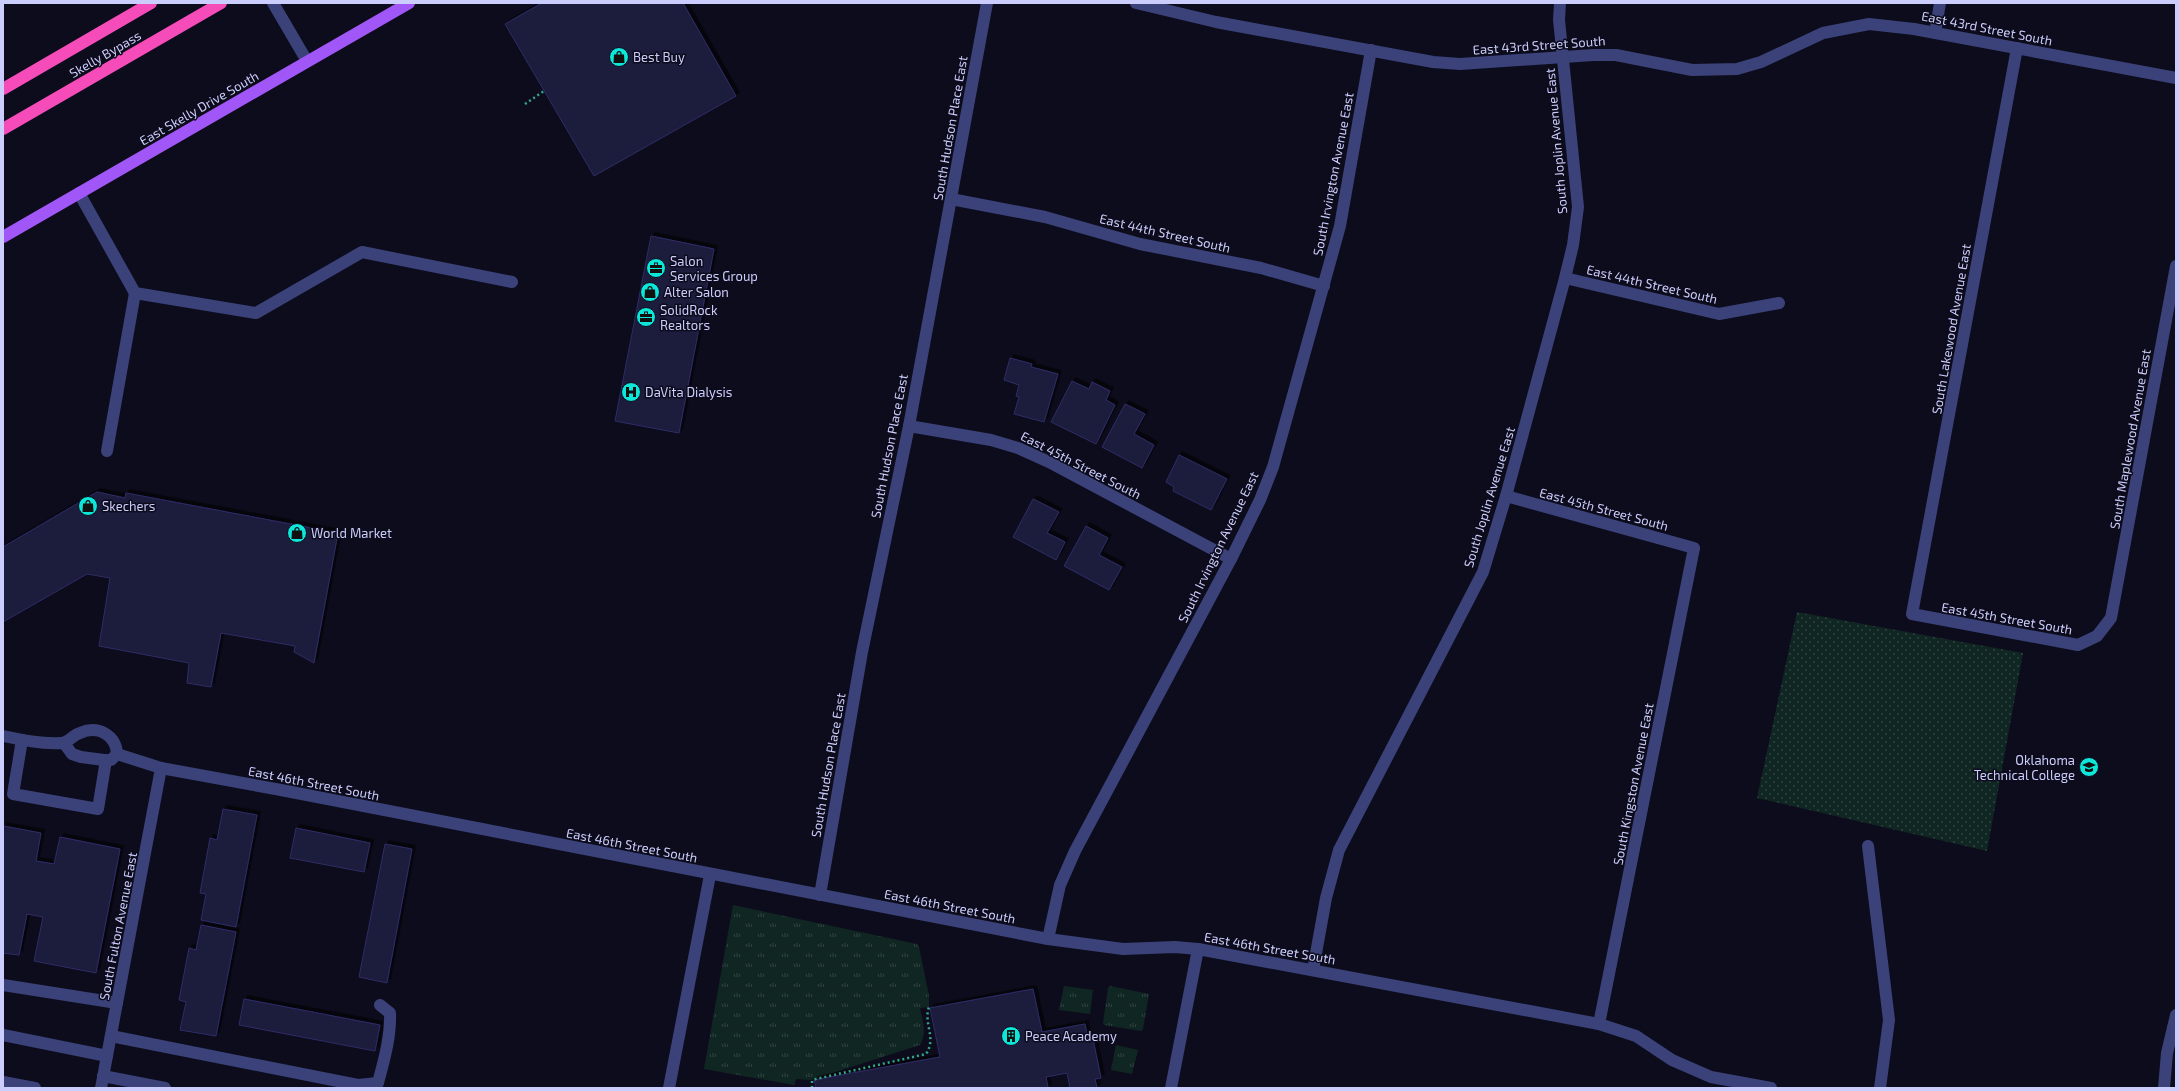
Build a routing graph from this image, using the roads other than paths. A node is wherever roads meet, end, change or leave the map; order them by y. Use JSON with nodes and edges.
{"nodes":[{"id":1,"x":151,"y":3,"type":"edge"},
{"id":2,"x":221,"y":3,"type":"edge"},
{"id":3,"x":273,"y":3,"type":"edge"},
{"id":4,"x":409,"y":3,"type":"edge"},
{"id":5,"x":987,"y":3,"type":"edge"},
{"id":6,"x":1136,"y":3,"type":"edge"},
{"id":7,"x":1560,"y":3,"type":"edge"},
{"id":8,"x":1940,"y":3,"type":"edge"},
{"id":9,"x":1935,"y":32,"type":"junction"},
{"id":10,"x":2017,"y":48,"type":"junction"},
{"id":11,"x":1371,"y":50,"type":"junction"},
{"id":12,"x":1563,"y":57,"type":"junction"},
{"id":13,"x":307,"y":61,"type":"junction"},
{"id":14,"x":2176,"y":78,"type":"edge"},
{"id":15,"x":3,"y":89,"type":"edge"},
{"id":16,"x":3,"y":129,"type":"edge"},
{"id":17,"x":79,"y":193,"type":"junction"},
{"id":18,"x":951,"y":199,"type":"junction"},
{"id":19,"x":3,"y":237,"type":"edge"},
{"id":20,"x":2176,"y":266,"type":"edge"},
{"id":21,"x":1566,"y":278,"type":"junction"},
{"id":22,"x":512,"y":282,"type":"dead end"},
{"id":23,"x":1324,"y":286,"type":"junction"},
{"id":24,"x":135,"y":293,"type":"junction"},
{"id":25,"x":1779,"y":303,"type":"dead end"},
{"id":26,"x":909,"y":426,"type":"junction"},
{"id":27,"x":107,"y":451,"type":"dead end"},
{"id":28,"x":1506,"y":496,"type":"junction"},
{"id":29,"x":1694,"y":548,"type":"joint"},
{"id":30,"x":1231,"y":559,"type":"junction"},
{"id":31,"x":1912,"y":614,"type":"joint"},
{"id":32,"x":2111,"y":618,"type":"joint"},
{"id":33,"x":3,"y":736,"type":"edge"},
{"id":34,"x":22,"y":740,"type":"junction"},
{"id":35,"x":64,"y":743,"type":"junction"},
{"id":36,"x":117,"y":754,"type":"junction"},
{"id":37,"x":106,"y":760,"type":"junction"},
{"id":38,"x":161,"y":768,"type":"junction"},
{"id":39,"x":1868,"y":846,"type":"dead end"},
{"id":40,"x":710,"y":874,"type":"junction"},
{"id":41,"x":820,"y":895,"type":"junction"},
{"id":42,"x":1048,"y":939,"type":"junction"},
{"id":43,"x":1198,"y":949,"type":"junction"},
{"id":44,"x":1313,"y":970,"type":"junction"},
{"id":45,"x":3,"y":985,"type":"edge"},
{"id":46,"x":117,"y":1003,"type":"junction"},
{"id":47,"x":380,"y":1005,"type":"dead end"},
{"id":48,"x":2176,"y":1015,"type":"edge"},
{"id":49,"x":1599,"y":1024,"type":"junction"},
{"id":50,"x":3,"y":1035,"type":"edge"},
{"id":51,"x":111,"y":1036,"type":"junction"},
{"id":52,"x":107,"y":1056,"type":"junction"},
{"id":53,"x":3,"y":1082,"type":"edge"},
{"id":54,"x":102,"y":1082,"type":"edge"},
{"id":55,"x":149,"y":1087,"type":"edge"},
{"id":56,"x":36,"y":1088,"type":"edge"},
{"id":57,"x":164,"y":1088,"type":"edge"},
{"id":58,"x":669,"y":1088,"type":"edge"},
{"id":59,"x":1171,"y":1088,"type":"edge"},
{"id":60,"x":1771,"y":1088,"type":"edge"},
{"id":61,"x":1880,"y":1088,"type":"edge"},
{"id":62,"x":2164,"y":1088,"type":"edge"}],
"edges":[{"from":1,"to":15,"type":"highway","name":"Skelly Bypass"},
{"from":2,"to":16,"type":"highway","name":"Skelly Bypass"},
{"from":3,"to":13,"type":"street"},
{"from":4,"to":13,"type":"main road","name":"East Skelly Drive South"},
{"from":5,"to":18,"type":"street","name":"South Hudson Place East"},
{"from":6,"to":11,"type":"street","name":"East 43rd Street South"},
{"from":7,"to":12,"type":"street","name":"South Joplin Avenue East"},
{"from":8,"to":9,"type":"street"},
{"from":9,"to":10,"type":"street","name":"East 43rd Street South"},
{"from":9,"to":12,"type":"street","name":"East 43rd Street South"},
{"from":10,"to":14,"type":"street","name":"East 43rd Street South"},
{"from":10,"to":31,"type":"street","name":"South Lakewood Avenue East"},
{"from":11,"to":12,"type":"street","name":"East 43rd Street South"},
{"from":11,"to":23,"type":"street","name":"South Irvington Avenue East"},
{"from":12,"to":21,"type":"street","name":"South Joplin Avenue East"},
{"from":13,"to":17,"type":"main road","name":"East Skelly Drive South"},
{"from":17,"to":19,"type":"main road","name":"East Skelly Drive South"},
{"from":17,"to":24,"type":"street"},
{"from":18,"to":23,"type":"street","name":"East 44th Street South"},
{"from":18,"to":26,"type":"street","name":"South Hudson Place East"},
{"from":20,"to":32,"type":"street","name":"South Maplewood Avenue East"},
{"from":21,"to":25,"type":"street","name":"East 44th Street South"},
{"from":21,"to":28,"type":"street","name":"South Joplin Avenue East"},
{"from":22,"to":24,"type":"street"},
{"from":23,"to":30,"type":"street","name":"South Irvington Avenue East"},
{"from":24,"to":27,"type":"street"},
{"from":26,"to":30,"type":"street","name":"East 45th Street South"},
{"from":26,"to":41,"type":"street","name":"South Hudson Place East"},
{"from":28,"to":29,"type":"street","name":"East 45th Street South"},
{"from":28,"to":44,"type":"street","name":"South Joplin Avenue East"},
{"from":29,"to":49,"type":"street","name":"South Kingston Avenue East"},
{"from":30,"to":42,"type":"street","name":"South Irvington Avenue East"},
{"from":31,"to":32,"type":"street","name":"East 45th Street South"},
{"from":33,"to":34,"type":"street"},
{"from":34,"to":35,"type":"street"},
{"from":34,"to":37,"type":"street"},
{"from":35,"to":36,"type":"street"},
{"from":35,"to":37,"type":"street"},
{"from":36,"to":37,"type":"street"},
{"from":36,"to":38,"type":"street","name":"East 46th Street South"},
{"from":38,"to":40,"type":"street","name":"East 46th Street South"},
{"from":38,"to":46,"type":"street","name":"South Fulton Avenue East"},
{"from":39,"to":61,"type":"street"},
{"from":40,"to":41,"type":"street","name":"East 46th Street South"},
{"from":40,"to":58,"type":"street"},
{"from":41,"to":42,"type":"street","name":"East 46th Street South"},
{"from":42,"to":43,"type":"street","name":"East 46th Street South"},
{"from":43,"to":44,"type":"street","name":"East 46th Street South"},
{"from":43,"to":59,"type":"street"},
{"from":44,"to":49,"type":"street","name":"East 46th Street South"},
{"from":45,"to":46,"type":"street"},
{"from":46,"to":51,"type":"street","name":"South Fulton Avenue East"},
{"from":47,"to":51,"type":"street"},
{"from":48,"to":62,"type":"street"},
{"from":49,"to":60,"type":"street","name":"East 46th Street South"},
{"from":50,"to":52,"type":"street"},
{"from":51,"to":52,"type":"street","name":"South Fulton Avenue East"},
{"from":52,"to":54,"type":"street","name":"South Fulton Avenue East"},
{"from":53,"to":56,"type":"street"},
{"from":54,"to":55,"type":"street"},
{"from":55,"to":57,"type":"street"}]}
